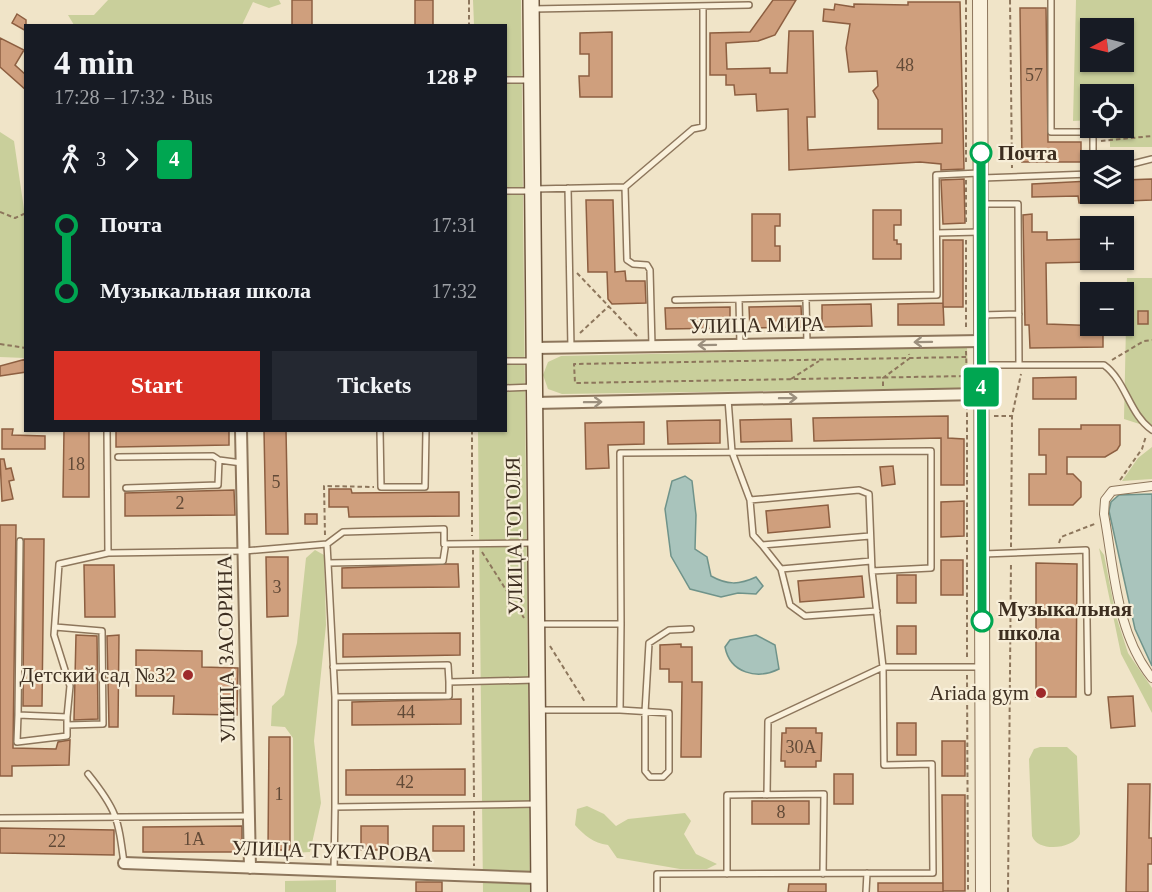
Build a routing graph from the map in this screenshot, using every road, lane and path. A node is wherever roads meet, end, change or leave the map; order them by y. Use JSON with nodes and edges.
{"nodes":[{"id":1,"x":469,"y":0,"type":"edge"},
{"id":2,"x":966,"y":0,"type":"edge"},
{"id":3,"x":980,"y":0,"type":"edge"},
{"id":4,"x":1010,"y":0,"type":"edge"},
{"id":5,"x":1051,"y":0,"type":"edge"},
{"id":6,"x":531,"y":5,"type":"edge"},
{"id":7,"x":749,"y":5,"type":"dead end"},
{"id":8,"x":703,"y":6,"type":"junction"},
{"id":9,"x":469,"y":24,"type":"edge"},
{"id":10,"x":507,"y":80,"type":"edge"},
{"id":11,"x":531,"y":80,"type":"junction"},
{"id":12,"x":1152,"y":136,"type":"edge"},
{"id":13,"x":1093,"y":142,"type":"junction"},
{"id":14,"x":1093,"y":150,"type":"edge"},
{"id":15,"x":1152,"y":159,"type":"edge"},
{"id":16,"x":1134,"y":164,"type":"edge"},
{"id":17,"x":966,"y":173,"type":"junction"},
{"id":18,"x":1080,"y":174,"type":"edge"},
{"id":19,"x":981,"y":176,"type":"junction"},
{"id":20,"x":1012,"y":177,"type":"junction"},
{"id":21,"x":625,"y":187,"type":"junction"},
{"id":22,"x":568,"y":188,"type":"junction"},
{"id":23,"x":532,"y":190,"type":"junction"},
{"id":24,"x":507,"y":191,"type":"edge"},
{"id":25,"x":981,"y":204,"type":"junction"},
{"id":26,"x":0,"y":212,"type":"edge"},
{"id":27,"x":24,"y":214,"type":"edge"},
{"id":28,"x":966,"y":232,"type":"junction"},
{"id":29,"x":981,"y":232,"type":"junction"},
{"id":30,"x":937,"y":233,"type":"junction"},
{"id":31,"x":569,"y":264,"type":"junction"},
{"id":32,"x":675,"y":300,"type":"dead end"},
{"id":33,"x":739,"y":300,"type":"junction"},
{"id":34,"x":806,"y":300,"type":"junction"},
{"id":35,"x":609,"y":306,"type":"junction"},
{"id":36,"x":1019,"y":314,"type":"junction"},
{"id":37,"x":981,"y":315,"type":"junction"},
{"id":38,"x":981,"y":340,"type":"junction"},
{"id":39,"x":1152,"y":340,"type":"edge"},
{"id":40,"x":966,"y":341,"type":"junction"},
{"id":41,"x":0,"y":344,"type":"edge"},
{"id":42,"x":571,"y":344,"type":"junction"},
{"id":43,"x":807,"y":344,"type":"junction"},
{"id":44,"x":740,"y":345,"type":"junction"},
{"id":45,"x":650,"y":346,"type":"junction"},
{"id":46,"x":24,"y":348,"type":"edge"},
{"id":47,"x":534,"y":354,"type":"junction"},
{"id":48,"x":966,"y":357,"type":"junction"},
{"id":49,"x":910,"y":358,"type":"junction"},
{"id":50,"x":822,"y":360,"type":"junction"},
{"id":51,"x":507,"y":361,"type":"edge"},
{"id":52,"x":981,"y":365,"type":"junction"},
{"id":53,"x":1019,"y":365,"type":"junction"},
{"id":54,"x":1104,"y":365,"type":"junction"},
{"id":55,"x":967,"y":376,"type":"junction"},
{"id":56,"x":883,"y":378,"type":"junction"},
{"id":57,"x":790,"y":379,"type":"junction"},
{"id":58,"x":534,"y":387,"type":"junction"},
{"id":59,"x":507,"y":388,"type":"edge"},
{"id":60,"x":967,"y":394,"type":"junction"},
{"id":61,"x":981,"y":394,"type":"junction"},
{"id":62,"x":728,"y":399,"type":"junction"},
{"id":63,"x":534,"y":403,"type":"junction"},
{"id":64,"x":1150,"y":429,"type":"edge"},
{"id":65,"x":107,"y":432,"type":"edge"},
{"id":66,"x":241,"y":432,"type":"edge"},
{"id":67,"x":380,"y":432,"type":"edge"},
{"id":68,"x":426,"y":432,"type":"edge"},
{"id":69,"x":472,"y":432,"type":"edge"},
{"id":70,"x":732,"y":452,"type":"junction"},
{"id":71,"x":118,"y":457,"type":"dead end"},
{"id":72,"x":219,"y":460,"type":"junction"},
{"id":73,"x":242,"y":463,"type":"junction"},
{"id":74,"x":1152,"y":486,"type":"edge"},
{"id":75,"x":381,"y":487,"type":"junction"},
{"id":76,"x":126,"y":488,"type":"dead end"},
{"id":77,"x":1112,"y":491,"type":"junction"},
{"id":78,"x":750,"y":500,"type":"junction"},
{"id":79,"x":1104,"y":514,"type":"junction"},
{"id":80,"x":870,"y":536,"type":"junction"},
{"id":81,"x":20,"y":541,"type":"dead end"},
{"id":82,"x":472,"y":543,"type":"junction"},
{"id":83,"x":536,"y":543,"type":"junction"},
{"id":84,"x":327,"y":544,"type":"junction"},
{"id":85,"x":762,"y":545,"type":"junction"},
{"id":86,"x":445,"y":548,"type":"dead end"},
{"id":87,"x":244,"y":551,"type":"junction"},
{"id":88,"x":1056,"y":551,"type":"junction"},
{"id":89,"x":108,"y":553,"type":"junction"},
{"id":90,"x":1011,"y":553,"type":"junction"},
{"id":91,"x":982,"y":554,"type":"junction"},
{"id":92,"x":871,"y":561,"type":"junction"},
{"id":93,"x":328,"y":563,"type":"junction"},
{"id":94,"x":781,"y":569,"type":"junction"},
{"id":95,"x":872,"y":571,"type":"junction"},
{"id":96,"x":877,"y":611,"type":"junction"},
{"id":97,"x":536,"y":624,"type":"junction"},
{"id":98,"x":621,"y":624,"type":"junction"},
{"id":99,"x":55,"y":627,"type":"junction"},
{"id":100,"x":691,"y":628,"type":"dead end"},
{"id":101,"x":333,"y":667,"type":"junction"},
{"id":102,"x":883,"y":667,"type":"junction"},
{"id":103,"x":968,"y":667,"type":"junction"},
{"id":104,"x":982,"y":667,"type":"junction"},
{"id":105,"x":1152,"y":678,"type":"edge"},
{"id":106,"x":537,"y":680,"type":"junction"},
{"id":107,"x":449,"y":682,"type":"junction"},
{"id":108,"x":473,"y":682,"type":"junction"},
{"id":109,"x":1088,"y":692,"type":"dead end"},
{"id":110,"x":335,"y":698,"type":"junction"},
{"id":111,"x":620,"y":710,"type":"junction"},
{"id":112,"x":537,"y":711,"type":"junction"},
{"id":113,"x":645,"y":712,"type":"junction"},
{"id":114,"x":18,"y":716,"type":"junction"},
{"id":115,"x":67,"y":717,"type":"junction"},
{"id":116,"x":67,"y":725,"type":"junction"},
{"id":117,"x":88,"y":774,"type":"dead end"},
{"id":118,"x":767,"y":795,"type":"junction"},
{"id":119,"x":474,"y":804,"type":"junction"},
{"id":120,"x":538,"y":804,"type":"junction"},
{"id":121,"x":335,"y":807,"type":"junction"},
{"id":122,"x":249,"y":816,"type":"junction"},
{"id":123,"x":117,"y":817,"type":"junction"},
{"id":124,"x":0,"y":818,"type":"edge"},
{"id":125,"x":124,"y":863,"type":"joint"},
{"id":126,"x":250,"y":868,"type":"junction"},
{"id":127,"x":334,"y":871,"type":"junction"},
{"id":128,"x":867,"y":873,"type":"junction"},
{"id":129,"x":727,"y":874,"type":"junction"},
{"id":130,"x":823,"y":874,"type":"junction"},
{"id":131,"x":474,"y":876,"type":"junction"},
{"id":132,"x":539,"y":885,"type":"edge"},
{"id":133,"x":657,"y":892,"type":"edge"},
{"id":134,"x":866,"y":892,"type":"edge"},
{"id":135,"x":968,"y":892,"type":"edge"},
{"id":136,"x":983,"y":892,"type":"edge"},
{"id":137,"x":1008,"y":892,"type":"edge"}],
"edges":[{"from":1,"to":9,"type":"path"},
{"from":2,"to":17,"type":"path"},
{"from":3,"to":19,"type":"street"},
{"from":4,"to":20,"type":"path"},
{"from":5,"to":13,"type":"lane"},
{"from":6,"to":8,"type":"lane"},
{"from":6,"to":11,"type":"main road","name":"УЛИЦА ГОГОЛЯ"},
{"from":7,"to":8,"type":"lane"},
{"from":8,"to":21,"type":"lane"},
{"from":10,"to":11,"type":"lane"},
{"from":11,"to":23,"type":"main road","name":"УЛИЦА ГОГОЛЯ"},
{"from":12,"to":13,"type":"path"},
{"from":13,"to":14,"type":"lane"},
{"from":15,"to":16,"type":"lane"},
{"from":17,"to":19,"type":"lane"},
{"from":17,"to":28,"type":"path"},
{"from":17,"to":30,"type":"lane"},
{"from":18,"to":20,"type":"lane"},
{"from":19,"to":20,"type":"lane"},
{"from":19,"to":25,"type":"street"},
{"from":21,"to":22,"type":"lane"},
{"from":21,"to":45,"type":"lane"},
{"from":22,"to":23,"type":"lane"},
{"from":22,"to":31,"type":"lane"},
{"from":23,"to":24,"type":"lane"},
{"from":23,"to":47,"type":"main road","name":"УЛИЦА ГОГОЛЯ"},
{"from":25,"to":29,"type":"street"},
{"from":25,"to":36,"type":"lane"},
{"from":26,"to":27,"type":"path"},
{"from":28,"to":29,"type":"lane"},
{"from":28,"to":30,"type":"lane"},
{"from":28,"to":40,"type":"path"},
{"from":29,"to":37,"type":"street"},
{"from":30,"to":34,"type":"lane"},
{"from":31,"to":35,"type":"path"},
{"from":31,"to":42,"type":"lane"},
{"from":32,"to":33,"type":"lane"},
{"from":33,"to":34,"type":"lane"},
{"from":33,"to":44,"type":"lane"},
{"from":34,"to":43,"type":"lane"},
{"from":35,"to":42,"type":"path"},
{"from":35,"to":45,"type":"path"},
{"from":36,"to":37,"type":"lane"},
{"from":36,"to":53,"type":"lane"},
{"from":37,"to":38,"type":"street"},
{"from":38,"to":40,"type":"street","name":"УЛИЦА МИРА"},
{"from":38,"to":52,"type":"street"},
{"from":39,"to":54,"type":"path"},
{"from":40,"to":43,"type":"street","name":"УЛИЦА МИРА","one_way":true},
{"from":40,"to":48,"type":"path"},
{"from":41,"to":46,"type":"path"},
{"from":42,"to":45,"type":"street","name":"УЛИЦА МИРА"},
{"from":42,"to":47,"type":"street","name":"УЛИЦА МИРА"},
{"from":43,"to":44,"type":"street","name":"УЛИЦА МИРА"},
{"from":44,"to":45,"type":"street","name":"УЛИЦА МИРА","one_way":true},
{"from":47,"to":51,"type":"lane"},
{"from":47,"to":58,"type":"main road","name":"УЛИЦА ГОГОЛЯ"},
{"from":48,"to":49,"type":"path"},
{"from":48,"to":55,"type":"path"},
{"from":49,"to":50,"type":"path"},
{"from":49,"to":56,"type":"path"},
{"from":50,"to":57,"type":"path"},
{"from":50,"to":57,"type":"path"},
{"from":52,"to":53,"type":"lane"},
{"from":52,"to":61,"type":"street"},
{"from":53,"to":54,"type":"lane"},
{"from":53,"to":90,"type":"path"},
{"from":54,"to":64,"type":"lane"},
{"from":55,"to":56,"type":"path"},
{"from":55,"to":60,"type":"path"},
{"from":56,"to":57,"type":"path"},
{"from":58,"to":59,"type":"lane"},
{"from":58,"to":63,"type":"main road","name":"УЛИЦА ГОГОЛЯ"},
{"from":60,"to":61,"type":"street"},
{"from":62,"to":60,"type":"street","one_way":true},
{"from":60,"to":103,"type":"path"},
{"from":61,"to":91,"type":"street"},
{"from":63,"to":62,"type":"street","one_way":true},
{"from":62,"to":70,"type":"lane"},
{"from":63,"to":83,"type":"main road","name":"УЛИЦА ГОГОЛЯ"},
{"from":64,"to":77,"type":"path"},
{"from":65,"to":89,"type":"lane"},
{"from":66,"to":73,"type":"street","name":"УЛИЦА ЗАСОРИНА"},
{"from":67,"to":75,"type":"lane"},
{"from":68,"to":75,"type":"lane"},
{"from":69,"to":82,"type":"path"},
{"from":70,"to":78,"type":"lane"},
{"from":70,"to":95,"type":"lane"},
{"from":70,"to":98,"type":"lane"},
{"from":71,"to":72,"type":"lane"},
{"from":72,"to":73,"type":"lane"},
{"from":72,"to":76,"type":"lane"},
{"from":73,"to":87,"type":"street","name":"УЛИЦА ЗАСОРИНА"},
{"from":74,"to":77,"type":"street"},
{"from":75,"to":84,"type":"path"},
{"from":77,"to":79,"type":"street"},
{"from":78,"to":80,"type":"lane"},
{"from":78,"to":85,"type":"lane"},
{"from":79,"to":88,"type":"path"},
{"from":79,"to":105,"type":"street"},
{"from":80,"to":85,"type":"lane"},
{"from":80,"to":92,"type":"lane"},
{"from":81,"to":114,"type":"lane"},
{"from":82,"to":83,"type":"lane"},
{"from":82,"to":84,"type":"lane"},
{"from":82,"to":108,"type":"path"},
{"from":83,"to":97,"type":"main road","name":"УЛИЦА ГОГОЛЯ"},
{"from":84,"to":87,"type":"lane"},
{"from":84,"to":93,"type":"lane"},
{"from":85,"to":94,"type":"lane"},
{"from":86,"to":93,"type":"lane"},
{"from":87,"to":89,"type":"lane"},
{"from":87,"to":122,"type":"street","name":"УЛИЦА ЗАСОРИНА"},
{"from":88,"to":90,"type":"lane"},
{"from":88,"to":109,"type":"lane"},
{"from":89,"to":99,"type":"lane"},
{"from":90,"to":91,"type":"lane"},
{"from":90,"to":137,"type":"path"},
{"from":91,"to":104,"type":"street"},
{"from":92,"to":94,"type":"lane"},
{"from":92,"to":95,"type":"lane"},
{"from":93,"to":101,"type":"lane"},
{"from":94,"to":96,"type":"lane"},
{"from":95,"to":96,"type":"lane"},
{"from":96,"to":102,"type":"lane"},
{"from":97,"to":98,"type":"lane"},
{"from":97,"to":106,"type":"main road","name":"УЛИЦА ГОГОЛЯ"},
{"from":98,"to":111,"type":"lane"},
{"from":99,"to":115,"type":"lane"},
{"from":99,"to":116,"type":"lane"},
{"from":100,"to":113,"type":"lane"},
{"from":101,"to":107,"type":"lane"},
{"from":101,"to":110,"type":"lane"},
{"from":102,"to":103,"type":"lane"},
{"from":102,"to":118,"type":"lane"},
{"from":102,"to":128,"type":"lane"},
{"from":103,"to":104,"type":"lane"},
{"from":103,"to":135,"type":"path"},
{"from":104,"to":136,"type":"street"},
{"from":106,"to":108,"type":"lane"},
{"from":106,"to":112,"type":"main road","name":"УЛИЦА ГОГОЛЯ"},
{"from":107,"to":108,"type":"lane"},
{"from":107,"to":110,"type":"lane"},
{"from":108,"to":119,"type":"path"},
{"from":110,"to":121,"type":"lane"},
{"from":111,"to":112,"type":"lane"},
{"from":111,"to":113,"type":"lane"},
{"from":112,"to":120,"type":"main road","name":"УЛИЦА ГОГОЛЯ"},
{"from":113,"to":113,"type":"lane"},
{"from":114,"to":115,"type":"lane"},
{"from":114,"to":116,"type":"lane"},
{"from":115,"to":116,"type":"lane"},
{"from":117,"to":123,"type":"lane"},
{"from":118,"to":129,"type":"lane"},
{"from":118,"to":130,"type":"lane"},
{"from":119,"to":120,"type":"lane"},
{"from":119,"to":121,"type":"lane"},
{"from":119,"to":131,"type":"path"},
{"from":120,"to":132,"type":"main road","name":"УЛИЦА ГОГОЛЯ"},
{"from":121,"to":127,"type":"lane"},
{"from":122,"to":123,"type":"lane"},
{"from":122,"to":126,"type":"street","name":"УЛИЦА ЗАСОРИНА"},
{"from":123,"to":124,"type":"lane"},
{"from":123,"to":125,"type":"lane"},
{"from":125,"to":126,"type":"street","name":"УЛИЦА ТУКТАРОВА"},
{"from":126,"to":127,"type":"street","name":"УЛИЦА ТУКТАРОВА"},
{"from":127,"to":131,"type":"street","name":"УЛИЦА ТУКТАРОВА"},
{"from":128,"to":130,"type":"lane"},
{"from":128,"to":134,"type":"lane"},
{"from":129,"to":130,"type":"lane"},
{"from":129,"to":133,"type":"lane"},
{"from":131,"to":132,"type":"street","name":"УЛИЦА ТУКТАРОВА"}]}
